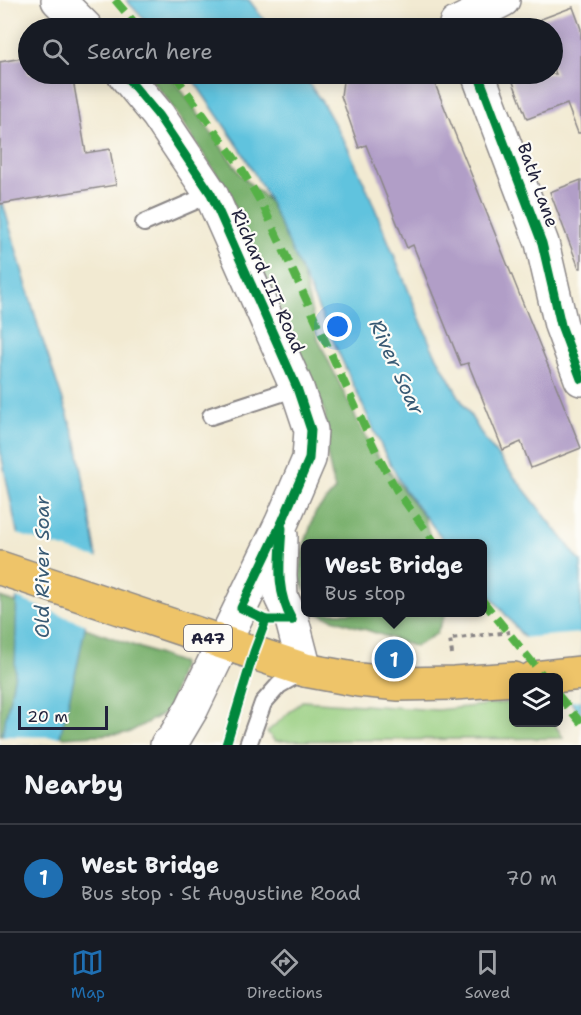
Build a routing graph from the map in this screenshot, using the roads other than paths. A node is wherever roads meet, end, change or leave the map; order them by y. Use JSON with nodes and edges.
{"nodes":[{"id":1,"x":58,"y":0,"type":"edge"},
{"id":2,"x":503,"y":0,"type":"edge"},
{"id":3,"x":76,"y":18,"type":"edge"},
{"id":4,"x":454,"y":18,"type":"edge"},
{"id":5,"x":132,"y":84,"type":"edge"},
{"id":6,"x":482,"y":84,"type":"edge"},
{"id":7,"x":211,"y":194,"type":"junction"},
{"id":8,"x":144,"y":223,"type":"dead end"},
{"id":9,"x":581,"y":379,"type":"edge"},
{"id":10,"x":297,"y":388,"type":"junction"},
{"id":11,"x":211,"y":416,"type":"dead end"},
{"id":12,"x":282,"y":522,"type":"junction"},
{"id":13,"x":5,"y":569,"type":"edge"},
{"id":14,"x":225,"y":643,"type":"junction"},
{"id":15,"x":305,"y":670,"type":"junction"},
{"id":16,"x":581,"y":673,"type":"edge"},
{"id":17,"x":563,"y":675,"type":"edge"},
{"id":18,"x":509,"y":679,"type":"edge"},
{"id":19,"x":167,"y":745,"type":"edge"},
{"id":20,"x":248,"y":745,"type":"edge"}],
"edges":[{"from":1,"to":3,"type":"street"},
{"from":2,"to":4,"type":"street"},
{"from":5,"to":7,"type":"street","name":"Richard III Road"},
{"from":6,"to":9,"type":"street","name":"Bath Lane"},
{"from":7,"to":8,"type":"lane"},
{"from":7,"to":10,"type":"street","name":"Richard III Road"},
{"from":10,"to":11,"type":"lane"},
{"from":10,"to":12,"type":"street","name":"Richard III Road"},
{"from":12,"to":14,"type":"street","name":"Richard III Road"},
{"from":12,"to":15,"type":"street","name":"Richard III Road"},
{"from":13,"to":14,"type":"main road","number":"A47"},
{"from":14,"to":15,"type":"main road","number":"A47"},
{"from":14,"to":19,"type":"street","name":"Richard III Road"},
{"from":15,"to":18,"type":"main road","number":"A47"},
{"from":15,"to":20,"type":"lane"},
{"from":16,"to":17,"type":"main road"}]}
